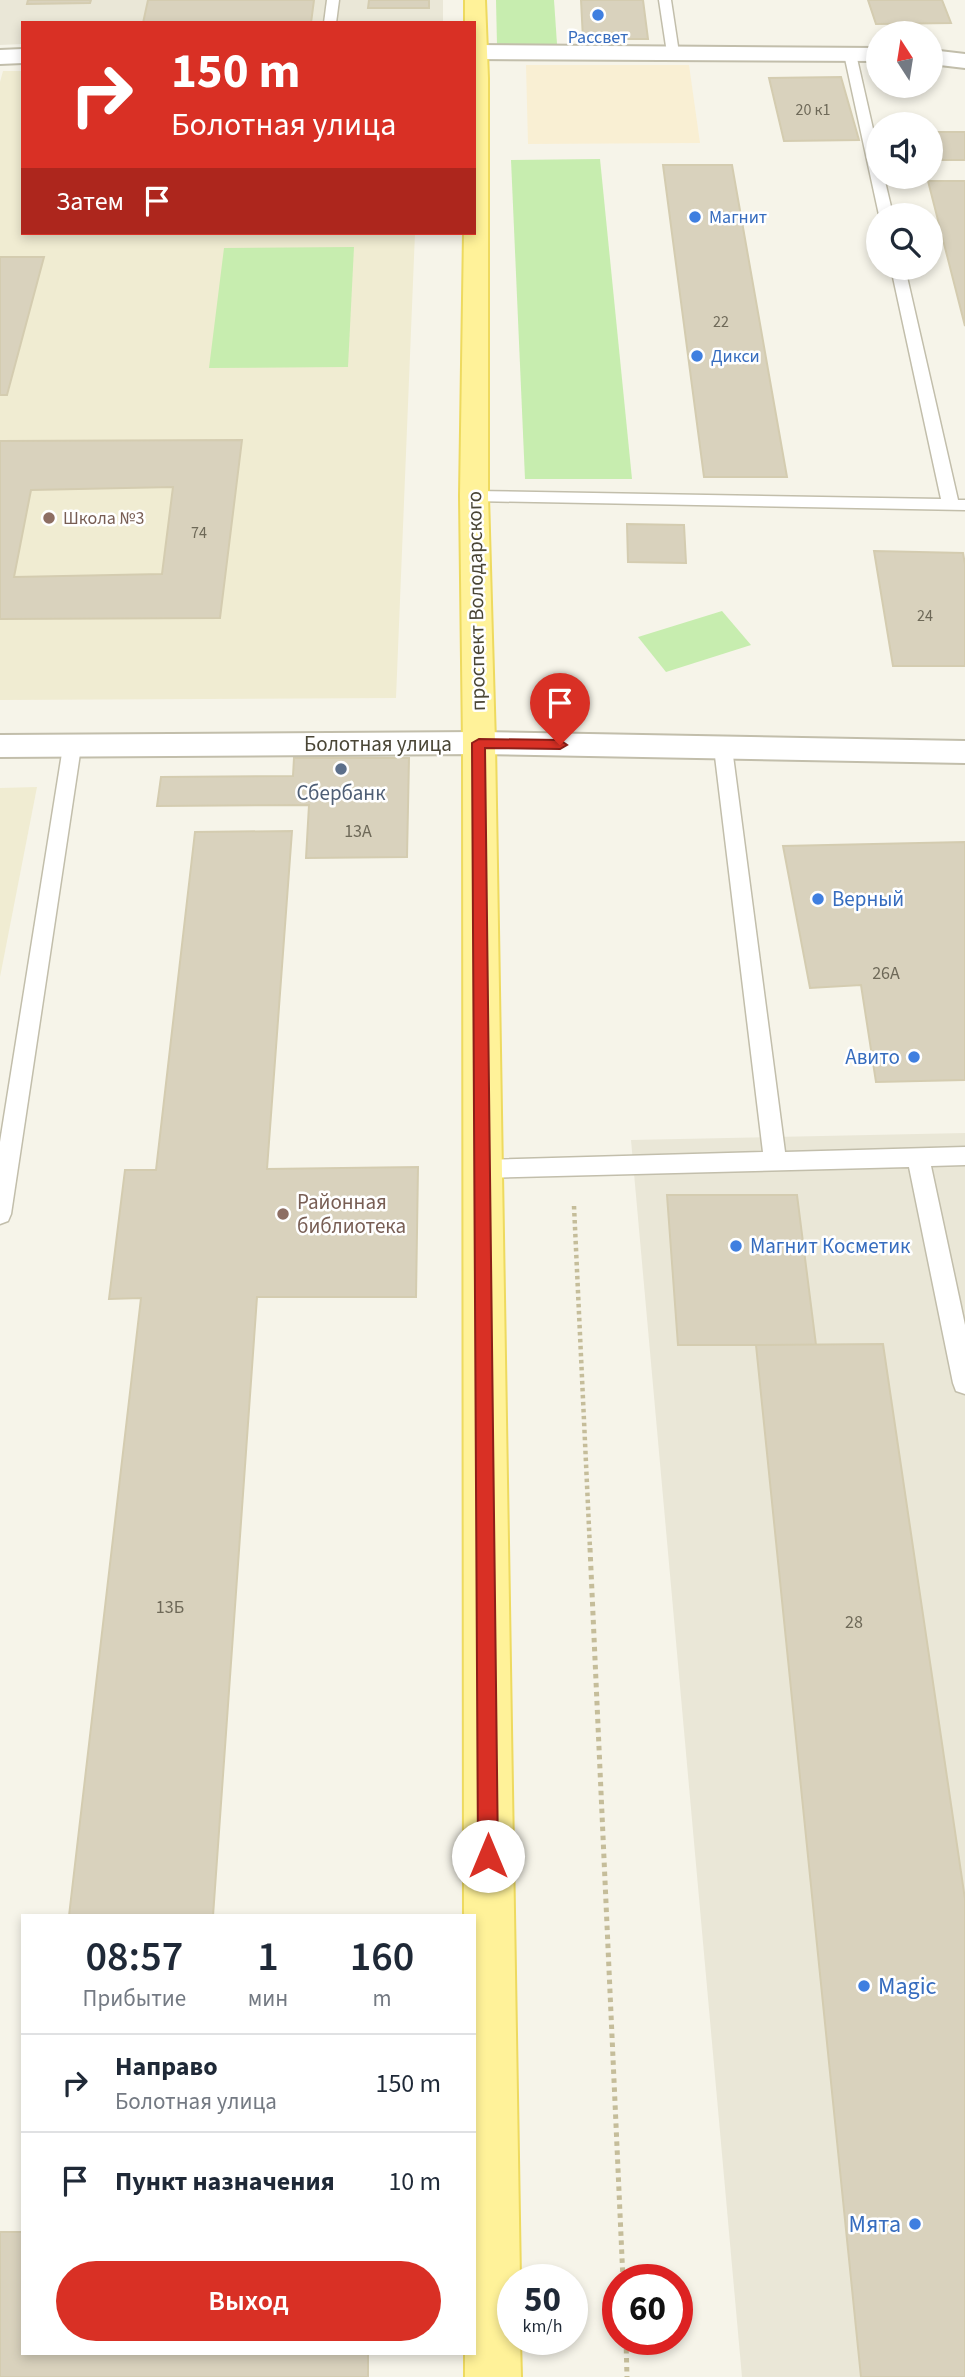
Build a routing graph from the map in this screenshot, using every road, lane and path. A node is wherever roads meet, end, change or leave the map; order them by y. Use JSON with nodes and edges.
{"nodes":[{"id":1,"x":332,"y":0,"type":"edge"},
{"id":2,"x":475,"y":0,"type":"edge"},
{"id":3,"x":665,"y":0,"type":"edge"},
{"id":4,"x":330,"y":21,"type":"edge"},
{"id":5,"x":475,"y":21,"type":"edge"},
{"id":6,"x":476,"y":52,"type":"edge"},
{"id":7,"x":673,"y":53,"type":"junction"},
{"id":8,"x":850,"y":54,"type":"junction"},
{"id":9,"x":866,"y":55,"type":"edge"},
{"id":10,"x":21,"y":56,"type":"edge"},
{"id":11,"x":0,"y":57,"type":"edge"},
{"id":12,"x":943,"y":58,"type":"edge"},
{"id":13,"x":965,"y":61,"type":"edge"},
{"id":14,"x":883,"y":203,"type":"edge"},
{"id":15,"x":475,"y":235,"type":"edge"},
{"id":16,"x":901,"y":280,"type":"edge"},
{"id":17,"x":474,"y":496,"type":"junction"},
{"id":18,"x":958,"y":505,"type":"edge"},
{"id":19,"x":479,"y":743,"type":"junction"},
{"id":20,"x":0,"y":746,"type":"edge"},
{"id":21,"x":72,"y":747,"type":"junction"},
{"id":22,"x":723,"y":748,"type":"junction"},
{"id":23,"x":965,"y":752,"type":"edge"},
{"id":24,"x":965,"y":1156,"type":"edge"},
{"id":25,"x":918,"y":1157,"type":"junction"},
{"id":26,"x":775,"y":1161,"type":"junction"},
{"id":27,"x":572,"y":1167,"type":"junction"},
{"id":28,"x":482,"y":1169,"type":"junction"},
{"id":29,"x":0,"y":1214,"type":"edge"},
{"id":30,"x":965,"y":1383,"type":"edge"},
{"id":31,"x":622,"y":2264,"type":"edge"},
{"id":32,"x":626,"y":2355,"type":"edge"},
{"id":33,"x":493,"y":2377,"type":"edge"},
{"id":34,"x":627,"y":2377,"type":"edge"}],
"edges":[{"from":1,"to":4,"type":"lane"},
{"from":2,"to":5,"type":"main road","name":"проспект Володарского"},
{"from":3,"to":7,"type":"lane"},
{"from":6,"to":7,"type":"street"},
{"from":7,"to":8,"type":"street"},
{"from":8,"to":9,"type":"street"},
{"from":8,"to":14,"type":"lane"},
{"from":10,"to":11,"type":"street"},
{"from":12,"to":13,"type":"street"},
{"from":15,"to":17,"type":"main road","name":"проспект Володарского"},
{"from":16,"to":18,"type":"lane"},
{"from":17,"to":18,"type":"lane"},
{"from":17,"to":19,"type":"main road","name":"проспект Володарского"},
{"from":19,"to":21,"type":"street","name":"Болотная улица"},
{"from":19,"to":22,"type":"street","name":"Болотная улица"},
{"from":19,"to":28,"type":"main road","name":"проспект Володарского"},
{"from":20,"to":21,"type":"street","name":"Болотная улица"},
{"from":21,"to":29,"type":"lane"},
{"from":22,"to":23,"type":"street","name":"Болотная улица"},
{"from":22,"to":26,"type":"lane"},
{"from":24,"to":25,"type":"lane"},
{"from":25,"to":26,"type":"lane"},
{"from":25,"to":30,"type":"lane"},
{"from":26,"to":27,"type":"lane"},
{"from":27,"to":28,"type":"lane"},
{"from":27,"to":31,"type":"path"},
{"from":28,"to":33,"type":"main road","name":"проспект Володарского"},
{"from":32,"to":34,"type":"path"}]}
